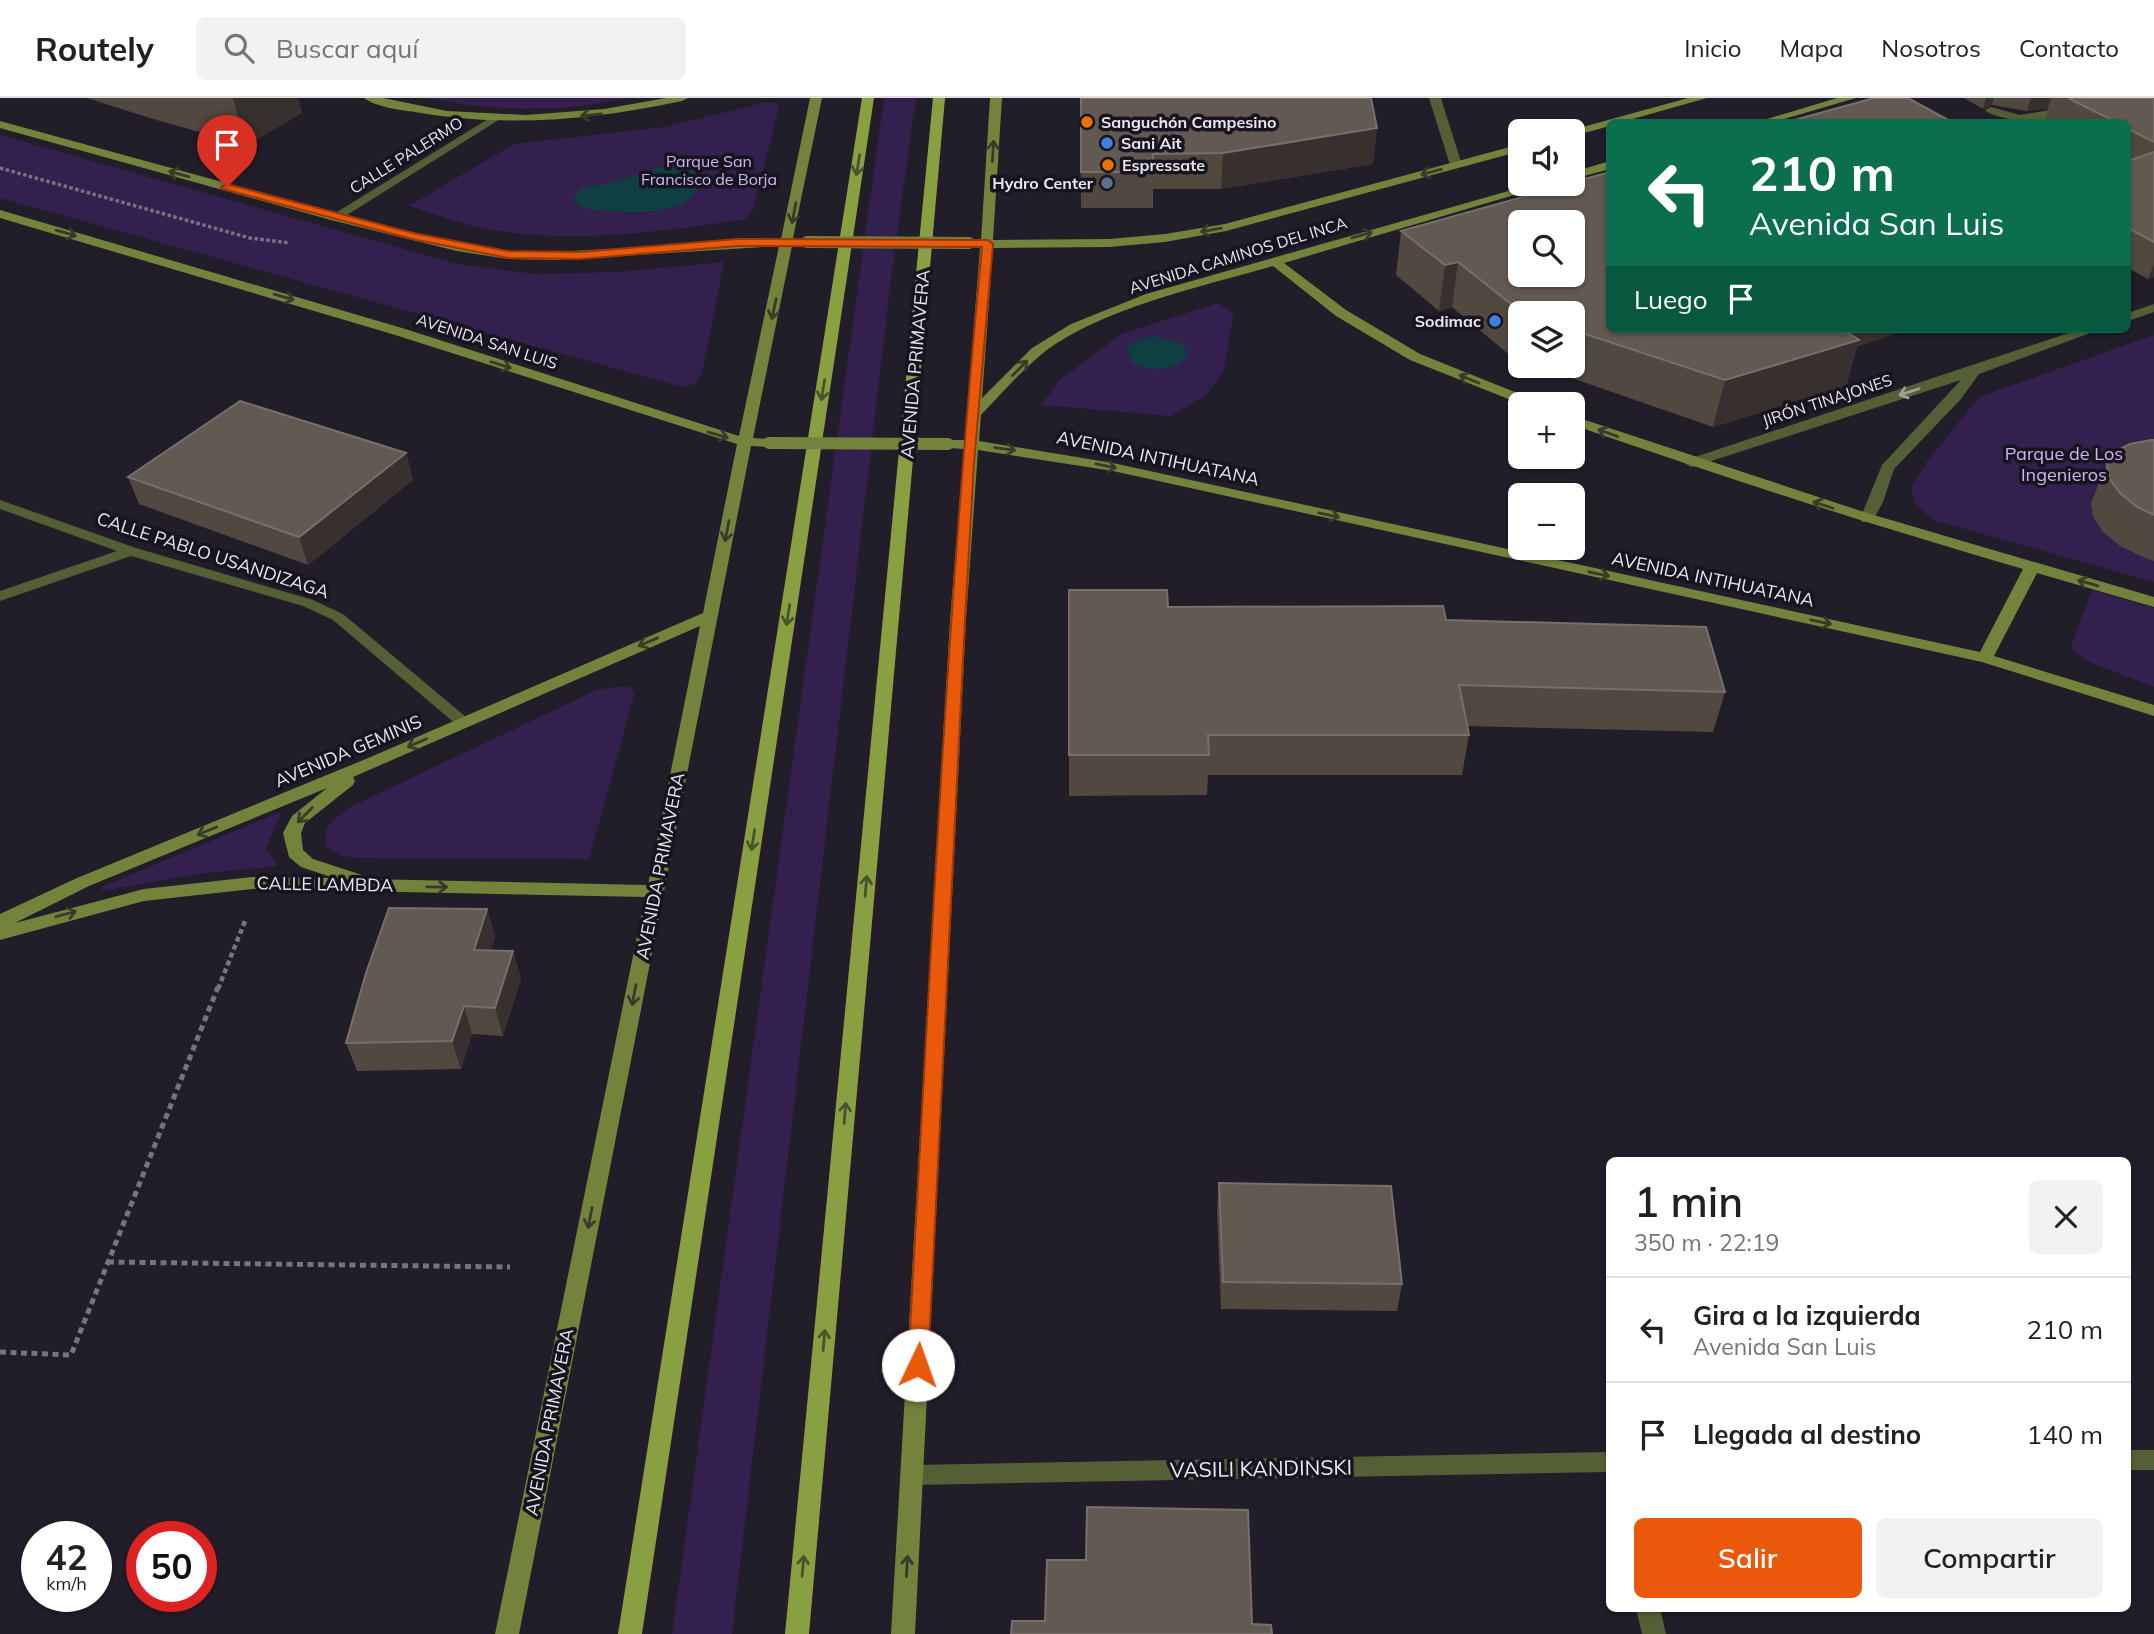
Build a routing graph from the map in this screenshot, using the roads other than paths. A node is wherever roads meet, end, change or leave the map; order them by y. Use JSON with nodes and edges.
{"nodes":[{"id":1,"x":370,"y":98,"type":"edge"},
{"id":2,"x":682,"y":98,"type":"edge"},
{"id":3,"x":816,"y":98,"type":"edge"},
{"id":4,"x":868,"y":98,"type":"edge"},
{"id":5,"x":939,"y":98,"type":"edge"},
{"id":6,"x":996,"y":98,"type":"edge"},
{"id":7,"x":1435,"y":98,"type":"edge"},
{"id":8,"x":1701,"y":98,"type":"edge"},
{"id":9,"x":1850,"y":98,"type":"edge"},
{"id":10,"x":2077,"y":108,"type":"dead end"},
{"id":11,"x":1991,"y":110,"type":"dead end"},
{"id":12,"x":494,"y":119,"type":"junction"},
{"id":13,"x":1625,"y":119,"type":"edge"},
{"id":14,"x":1774,"y":119,"type":"edge"},
{"id":15,"x":2015,"y":119,"type":"edge"},
{"id":16,"x":2024,"y":119,"type":"edge"},
{"id":17,"x":0,"y":124,"type":"edge"},
{"id":18,"x":1606,"y":124,"type":"edge"},
{"id":19,"x":1585,"y":130,"type":"edge"},
{"id":20,"x":1508,"y":151,"type":"edge"},
{"id":21,"x":1456,"y":165,"type":"junction"},
{"id":22,"x":1606,"y":166,"type":"edge"},
{"id":23,"x":1585,"y":172,"type":"edge"},
{"id":24,"x":1508,"y":194,"type":"edge"},
{"id":25,"x":0,"y":214,"type":"edge"},
{"id":26,"x":335,"y":217,"type":"junction"},
{"id":27,"x":797,"y":242,"type":"junction"},
{"id":28,"x":988,"y":244,"type":"junction"},
{"id":29,"x":1273,"y":260,"type":"junction"},
{"id":30,"x":2154,"y":308,"type":"edge"},
{"id":31,"x":2131,"y":316,"type":"edge"},
{"id":32,"x":2084,"y":333,"type":"edge"},
{"id":33,"x":1975,"y":371,"type":"junction"},
{"id":34,"x":1508,"y":394,"type":"edge"},
{"id":35,"x":972,"y":416,"type":"junction"},
{"id":36,"x":1585,"y":424,"type":"edge"},
{"id":37,"x":745,"y":442,"type":"junction"},
{"id":38,"x":970,"y":444,"type":"junction"},
{"id":39,"x":1691,"y":463,"type":"junction"},
{"id":40,"x":0,"y":504,"type":"edge"},
{"id":41,"x":1867,"y":519,"type":"junction"},
{"id":42,"x":131,"y":551,"type":"junction"},
{"id":43,"x":2032,"y":567,"type":"junction"},
{"id":44,"x":0,"y":596,"type":"edge"},
{"id":45,"x":2154,"y":602,"type":"edge"},
{"id":46,"x":711,"y":615,"type":"junction"},
{"id":47,"x":1985,"y":658,"type":"junction"},
{"id":48,"x":2154,"y":711,"type":"edge"},
{"id":49,"x":464,"y":722,"type":"junction"},
{"id":50,"x":379,"y":760,"type":"junction"},
{"id":51,"x":376,"y":886,"type":"junction"},
{"id":52,"x":655,"y":891,"type":"junction"},
{"id":53,"x":0,"y":922,"type":"edge"},
{"id":54,"x":0,"y":933,"type":"edge"},
{"id":55,"x":2131,"y":1460,"type":"edge"},
{"id":56,"x":2154,"y":1460,"type":"edge"},
{"id":57,"x":1606,"y":1462,"type":"edge"},
{"id":58,"x":912,"y":1475,"type":"junction"},
{"id":59,"x":1649,"y":1612,"type":"edge"},
{"id":60,"x":507,"y":1634,"type":"edge"},
{"id":61,"x":630,"y":1634,"type":"edge"},
{"id":62,"x":797,"y":1634,"type":"edge"},
{"id":63,"x":903,"y":1634,"type":"edge"},
{"id":64,"x":1654,"y":1634,"type":"edge"}],
"edges":[{"from":1,"to":12,"type":"main road"},
{"from":2,"to":12,"type":"main road","one_way":true},
{"from":3,"to":27,"type":"main road","name":"AVENIDA PRIMAVERA","one_way":true},
{"from":4,"to":61,"type":"main road","one_way":true},
{"from":62,"to":5,"type":"main road","name":"AVENIDA PRIMAVERA","one_way":true},
{"from":28,"to":6,"type":"main road","one_way":true},
{"from":7,"to":21,"type":"street"},
{"from":8,"to":13,"type":"main road"},
{"from":9,"to":14,"type":"main road"},
{"from":10,"to":16,"type":"street"},
{"from":11,"to":15,"type":"street"},
{"from":12,"to":26,"type":"street","name":"CALLE PALERMO"},
{"from":26,"to":17,"type":"main road","one_way":true},
{"from":18,"to":19,"type":"main road"},
{"from":20,"to":21,"type":"main road","name":"AVENIDA CAMINOS DEL INCA"},
{"from":21,"to":28,"type":"main road","name":"AVENIDA CAMINOS DEL INCA","one_way":true},
{"from":22,"to":23,"type":"main road"},
{"from":29,"to":24,"type":"main road","name":"AVENIDA CAMINOS DEL INCA","one_way":true},
{"from":25,"to":37,"type":"main road","name":"AVENIDA SAN LUIS","one_way":true},
{"from":26,"to":27,"type":"main road"},
{"from":27,"to":28,"type":"main road","bridge":true},
{"from":27,"to":37,"type":"main road","name":"AVENIDA PRIMAVERA","one_way":true},
{"from":28,"to":35,"type":"main road"},
{"from":34,"to":29,"type":"main road","one_way":true},
{"from":35,"to":29,"type":"main road","name":"AVENIDA CAMINOS DEL INCA","one_way":true},
{"from":30,"to":31,"type":"street"},
{"from":32,"to":33,"type":"street","name":"JIRÓN TINAJONES"},
{"from":33,"to":39,"type":"street","name":"JIRÓN TINAJONES","one_way":true},
{"from":33,"to":41,"type":"street"},
{"from":35,"to":38,"type":"main road"},
{"from":39,"to":36,"type":"main road","one_way":true},
{"from":37,"to":38,"type":"main road","name":"AVENIDA SAN LUIS","bridge":true},
{"from":37,"to":46,"type":"main road","name":"AVENIDA PRIMAVERA","one_way":true},
{"from":38,"to":47,"type":"main road","name":"AVENIDA INTIHUATANA","one_way":true},
{"from":38,"to":58,"type":"main road"},
{"from":41,"to":39,"type":"main road","one_way":true},
{"from":40,"to":42,"type":"street","name":"CALLE PABLO USANDIZAGA"},
{"from":41,"to":43,"type":"main road"},
{"from":42,"to":44,"type":"street"},
{"from":42,"to":49,"type":"street","name":"CALLE PABLO USANDIZAGA"},
{"from":45,"to":43,"type":"main road","one_way":true},
{"from":43,"to":47,"type":"main road"},
{"from":46,"to":49,"type":"main road","name":"AVENIDA GEMINIS","one_way":true},
{"from":46,"to":52,"type":"main road","name":"AVENIDA PRIMAVERA"},
{"from":47,"to":48,"type":"main road","name":"AVENIDA INTIHUATANA"},
{"from":49,"to":50,"type":"main road","name":"AVENIDA GEMINIS","one_way":true},
{"from":50,"to":51,"type":"main road","one_way":true},
{"from":50,"to":53,"type":"main road","name":"AVENIDA GEMINIS","one_way":true},
{"from":51,"to":52,"type":"main road","name":"CALLE LAMBDA","one_way":true},
{"from":54,"to":51,"type":"main road","name":"CALLE LAMBDA","one_way":true},
{"from":52,"to":60,"type":"main road","name":"AVENIDA PRIMAVERA","one_way":true},
{"from":55,"to":56,"type":"street"},
{"from":57,"to":58,"type":"street","name":"VASILI KANDINSKI"},
{"from":63,"to":58,"type":"main road","one_way":true},
{"from":59,"to":64,"type":"street"}]}
